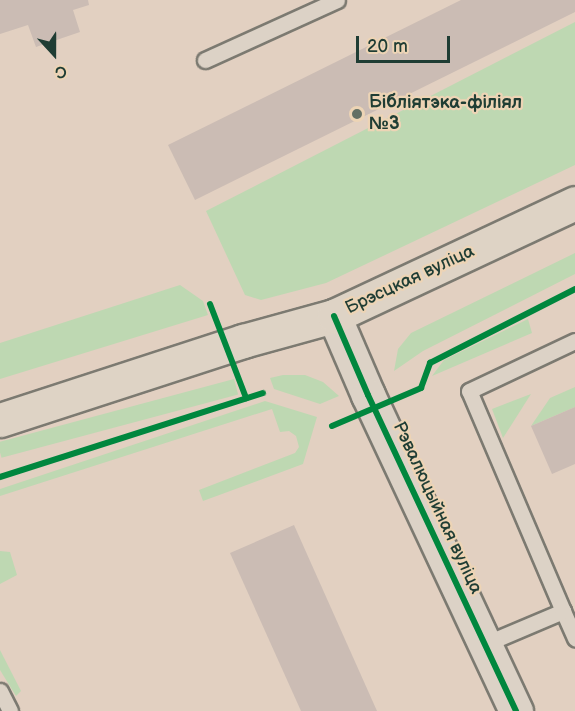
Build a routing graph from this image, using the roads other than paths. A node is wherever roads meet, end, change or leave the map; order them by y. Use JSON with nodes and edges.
{"nodes":[{"id":1,"x":337,"y":0,"type":"edge"},
{"id":2,"x":205,"y":60,"type":"dead end"},
{"id":3,"x":575,"y":203,"type":"edge"},
{"id":4,"x":334,"y":316,"type":"junction"},
{"id":5,"x":575,"y":341,"type":"edge"},
{"id":6,"x":0,"y":420,"type":"edge"},
{"id":7,"x":563,"y":611,"type":"junction"},
{"id":8,"x":575,"y":638,"type":"edge"},
{"id":9,"x":485,"y":644,"type":"junction"},
{"id":10,"x":0,"y":691,"type":"edge"},
{"id":11,"x":10,"y":711,"type":"edge"},
{"id":12,"x":516,"y":711,"type":"edge"}],
"edges":[{"from":1,"to":2,"type":"lane"},
{"from":3,"to":4,"type":"main road","name":"Брэсцкая вуліца"},
{"from":4,"to":6,"type":"main road","name":"Брэсцкая вуліца"},
{"from":4,"to":9,"type":"street","name":"Рэвалюцыйная вуліца"},
{"from":5,"to":7,"type":"lane"},
{"from":7,"to":8,"type":"lane"},
{"from":7,"to":9,"type":"lane"},
{"from":9,"to":12,"type":"street","name":"Рэвалюцыйная вуліца"},
{"from":10,"to":11,"type":"lane"}]}
